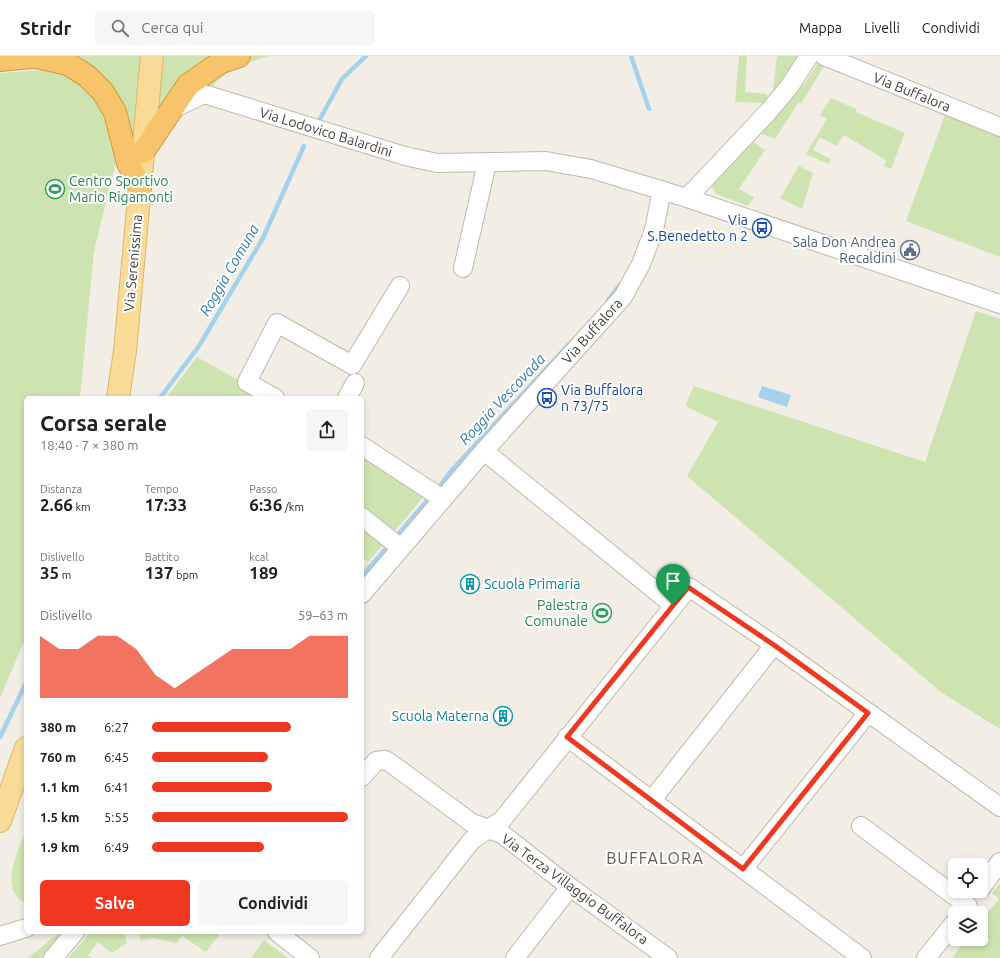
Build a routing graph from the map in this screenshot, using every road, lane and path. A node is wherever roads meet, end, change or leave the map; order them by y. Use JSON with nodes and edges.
{"nodes":[{"id":1,"x":39,"y":56,"type":"edge"},
{"id":2,"x":152,"y":56,"type":"edge"},
{"id":3,"x":239,"y":56,"type":"edge"},
{"id":4,"x":809,"y":56,"type":"edge"},
{"id":5,"x":824,"y":56,"type":"edge"},
{"id":6,"x":0,"y":60,"type":"edge"},
{"id":7,"x":170,"y":110,"type":"junction"},
{"id":8,"x":1000,"y":127,"type":"edge"},
{"id":9,"x":143,"y":152,"type":"junction"},
{"id":10,"x":487,"y":163,"type":"junction"},
{"id":11,"x":140,"y":187,"type":"junction"},
{"id":12,"x":662,"y":190,"type":"junction"},
{"id":13,"x":687,"y":198,"type":"junction"},
{"id":14,"x":463,"y":268,"type":"dead end"},
{"id":15,"x":400,"y":286,"type":"dead end"},
{"id":16,"x":1000,"y":304,"type":"edge"},
{"id":17,"x":118,"y":396,"type":"edge"},
{"id":18,"x":272,"y":396,"type":"edge"},
{"id":19,"x":364,"y":447,"type":"edge"},
{"id":20,"x":484,"y":451,"type":"junction"},
{"id":21,"x":436,"y":495,"type":"junction"},
{"id":22,"x":364,"y":519,"type":"edge"},
{"id":23,"x":401,"y":548,"type":"junction"},
{"id":24,"x":364,"y":592,"type":"edge"},
{"id":25,"x":673,"y":605,"type":"junction"},
{"id":26,"x":774,"y":645,"type":"junction"},
{"id":27,"x":868,"y":713,"type":"junction"},
{"id":28,"x":567,"y":737,"type":"junction"},
{"id":29,"x":24,"y":754,"type":"edge"},
{"id":30,"x":364,"y":774,"type":"edge"},
{"id":31,"x":651,"y":801,"type":"junction"},
{"id":32,"x":1000,"y":807,"type":"edge"},
{"id":33,"x":0,"y":821,"type":"edge"},
{"id":34,"x":861,"y":826,"type":"dead end"},
{"id":35,"x":487,"y":829,"type":"junction"},
{"id":36,"x":1000,"y":862,"type":"edge"},
{"id":37,"x":743,"y":869,"type":"junction"},
{"id":38,"x":988,"y":878,"type":"edge"},
{"id":39,"x":570,"y":887,"type":"junction"},
{"id":40,"x":960,"y":906,"type":"edge"},
{"id":41,"x":24,"y":929,"type":"edge"},
{"id":42,"x":948,"y":931,"type":"edge"},
{"id":43,"x":73,"y":934,"type":"edge"},
{"id":44,"x":280,"y":934,"type":"edge"},
{"id":45,"x":0,"y":936,"type":"edge"},
{"id":46,"x":665,"y":957,"type":"edge"},
{"id":47,"x":53,"y":958,"type":"edge"},
{"id":48,"x":310,"y":958,"type":"edge"},
{"id":49,"x":379,"y":958,"type":"edge"},
{"id":50,"x":515,"y":958,"type":"edge"},
{"id":51,"x":862,"y":958,"type":"edge"},
{"id":52,"x":926,"y":958,"type":"edge"}],
"edges":[{"from":1,"to":6,"type":"highway"},
{"from":1,"to":11,"type":"highway"},
{"from":2,"to":9,"type":"main road","name":"Via Serenissima"},
{"from":3,"to":7,"type":"highway"},
{"from":4,"to":13,"type":"street"},
{"from":5,"to":8,"type":"street","name":"Via Buffalora"},
{"from":7,"to":9,"type":"highway"},
{"from":7,"to":10,"type":"street","name":"Via Lodovico Balardini"},
{"from":9,"to":11,"type":"main road","name":"Via Serenissima"},
{"from":10,"to":12,"type":"street","name":"Via Lodovico Balardini"},
{"from":10,"to":14,"type":"street"},
{"from":11,"to":17,"type":"main road","name":"Via Serenissima"},
{"from":12,"to":13,"type":"street","name":"Via Lodovico Balardini"},
{"from":12,"to":20,"type":"street","name":"Via Buffalora"},
{"from":13,"to":16,"type":"street","name":"Via Lodovico Balardini"},
{"from":15,"to":18,"type":"street"},
{"from":19,"to":21,"type":"street"},
{"from":20,"to":21,"type":"street","name":"Via Buffalora"},
{"from":20,"to":25,"type":"street"},
{"from":21,"to":23,"type":"street","name":"Via Buffalora"},
{"from":22,"to":23,"type":"street"},
{"from":23,"to":24,"type":"street","name":"Via Buffalora"},
{"from":25,"to":26,"type":"street"},
{"from":25,"to":28,"type":"street"},
{"from":26,"to":27,"type":"street"},
{"from":26,"to":31,"type":"street"},
{"from":27,"to":32,"type":"street"},
{"from":27,"to":37,"type":"street"},
{"from":28,"to":31,"type":"street"},
{"from":28,"to":35,"type":"street"},
{"from":29,"to":33,"type":"main road"},
{"from":30,"to":35,"type":"street","name":"Via Terza Villaggio Buffalora"},
{"from":31,"to":37,"type":"street"},
{"from":34,"to":40,"type":"street"},
{"from":35,"to":39,"type":"street","name":"Via Terza Villaggio Buffalora"},
{"from":35,"to":49,"type":"street"},
{"from":36,"to":38,"type":"street"},
{"from":37,"to":51,"type":"street"},
{"from":39,"to":46,"type":"street","name":"Via Terza Villaggio Buffalora"},
{"from":39,"to":50,"type":"street"},
{"from":41,"to":45,"type":"street"},
{"from":42,"to":52,"type":"street"},
{"from":43,"to":47,"type":"street"},
{"from":44,"to":48,"type":"street"}]}
